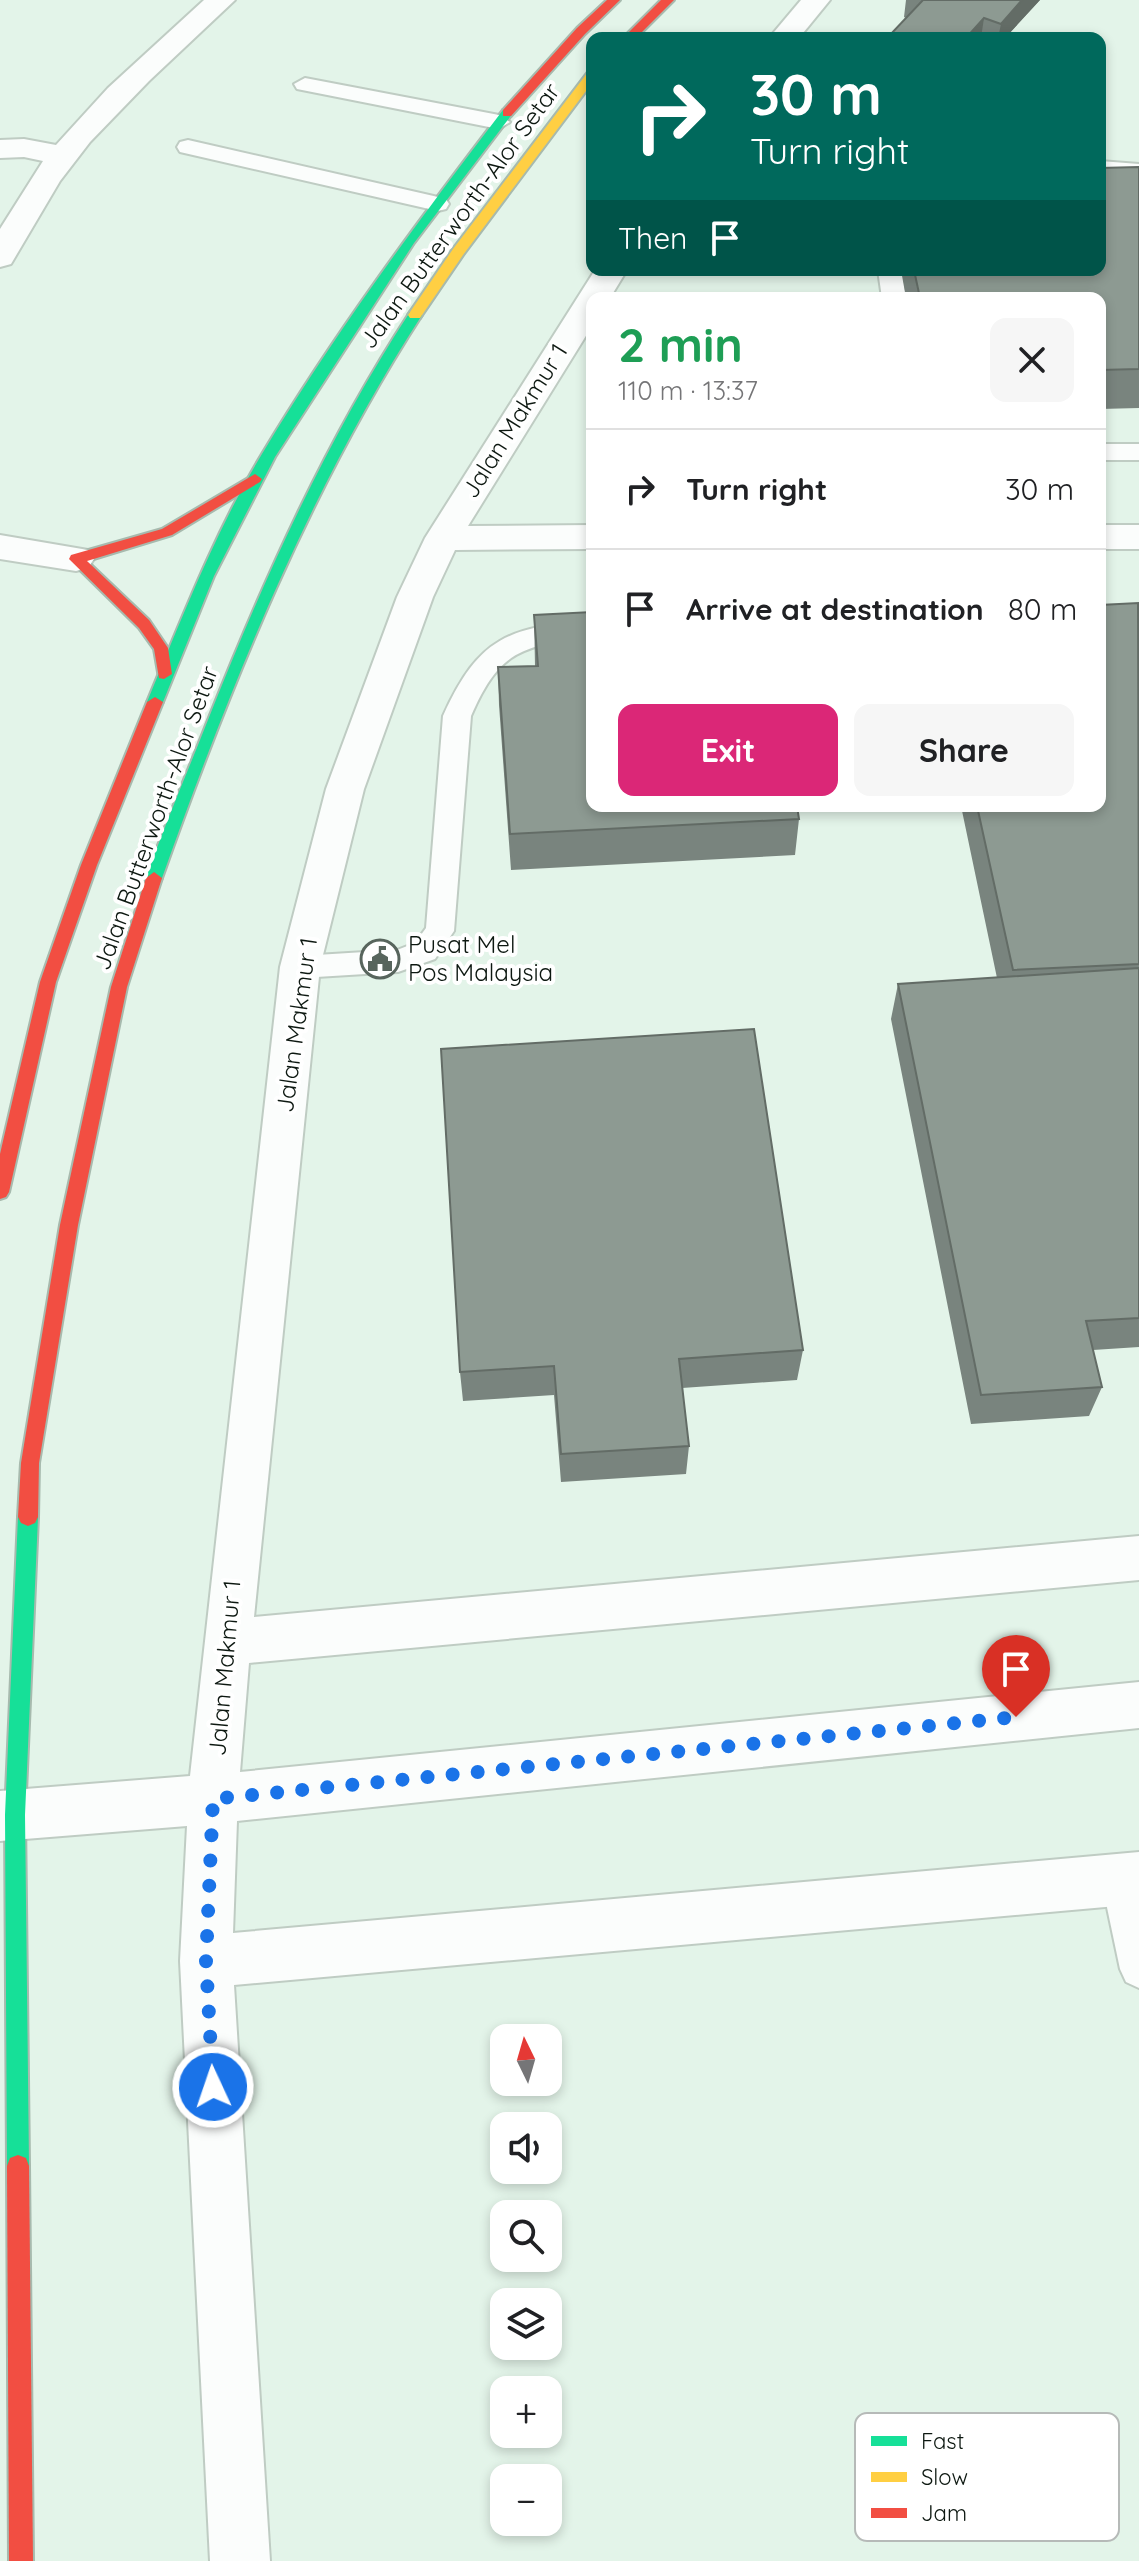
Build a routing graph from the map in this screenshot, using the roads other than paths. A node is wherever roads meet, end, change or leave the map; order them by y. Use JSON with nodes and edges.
{"nodes":[{"id":1,"x":221,"y":0,"type":"edge"},
{"id":2,"x":614,"y":0,"type":"edge"},
{"id":3,"x":668,"y":0,"type":"edge"},
{"id":4,"x":816,"y":0,"type":"edge"},
{"id":5,"x":635,"y":32,"type":"edge"},
{"id":6,"x":789,"y":32,"type":"edge"},
{"id":7,"x":586,"y":83,"type":"edge"},
{"id":8,"x":305,"y":84,"type":"dead end"},
{"id":9,"x":499,"y":122,"type":"junction"},
{"id":10,"x":188,"y":147,"type":"dead end"},
{"id":11,"x":0,"y":149,"type":"edge"},
{"id":12,"x":63,"y":156,"type":"junction"},
{"id":13,"x":1106,"y":168,"type":"edge"},
{"id":14,"x":1139,"y":171,"type":"edge"},
{"id":15,"x":438,"y":204,"type":"junction"},
{"id":16,"x":0,"y":257,"type":"edge"},
{"id":17,"x":586,"y":310,"type":"edge"},
{"id":18,"x":1106,"y":452,"type":"edge"},
{"id":19,"x":1139,"y":452,"type":"edge"},
{"id":20,"x":258,"y":477,"type":"junction"},
{"id":21,"x":586,"y":537,"type":"edge"},
{"id":22,"x":1106,"y":537,"type":"edge"},
{"id":23,"x":1139,"y":537,"type":"edge"},
{"id":24,"x":443,"y":538,"type":"junction"},
{"id":25,"x":0,"y":547,"type":"edge"},
{"id":26,"x":76,"y":559,"type":"junction"},
{"id":27,"x":586,"y":629,"type":"edge"},
{"id":28,"x":164,"y":674,"type":"junction"},
{"id":29,"x":300,"y":967,"type":"junction"},
{"id":30,"x":0,"y":1192,"type":"edge"},
{"id":31,"x":1139,"y":1558,"type":"edge"},
{"id":32,"x":227,"y":1642,"type":"junction"},
{"id":33,"x":1139,"y":1705,"type":"edge"},
{"id":34,"x":213,"y":1799,"type":"junction"},
{"id":35,"x":8,"y":1815,"type":"edge"},
{"id":36,"x":1129,"y":1878,"type":"edge"},
{"id":37,"x":206,"y":1961,"type":"junction"},
{"id":38,"x":1139,"y":1969,"type":"edge"},
{"id":39,"x":21,"y":2561,"type":"edge"},
{"id":40,"x":240,"y":2561,"type":"edge"}],
"edges":[{"from":1,"to":12,"type":"street"},
{"from":2,"to":9,"type":"main road","name":"Jalan Butterworth-Alor Setar"},
{"from":3,"to":5,"type":"main road"},
{"from":4,"to":6,"type":"street"},
{"from":7,"to":35,"type":"main road","name":"Jalan Butterworth-Alor Setar"},
{"from":8,"to":9,"type":"lane"},
{"from":9,"to":15,"type":"main road","name":"Jalan Butterworth-Alor Setar"},
{"from":10,"to":15,"type":"lane"},
{"from":11,"to":12,"type":"street"},
{"from":12,"to":16,"type":"street"},
{"from":13,"to":14,"type":"lane"},
{"from":15,"to":20,"type":"main road","name":"Jalan Butterworth-Alor Setar"},
{"from":17,"to":24,"type":"street","name":"Jalan Makmur 1"},
{"from":18,"to":19,"type":"lane"},
{"from":20,"to":26,"type":"main road"},
{"from":20,"to":28,"type":"main road","name":"Jalan Butterworth-Alor Setar"},
{"from":21,"to":24,"type":"street"},
{"from":22,"to":23,"type":"street"},
{"from":24,"to":29,"type":"street","name":"Jalan Makmur 1"},
{"from":25,"to":26,"type":"street"},
{"from":26,"to":28,"type":"main road"},
{"from":27,"to":29,"type":"lane"},
{"from":28,"to":30,"type":"main road","name":"Jalan Butterworth-Alor Setar"},
{"from":29,"to":32,"type":"street","name":"Jalan Makmur 1"},
{"from":31,"to":32,"type":"street"},
{"from":32,"to":34,"type":"street","name":"Jalan Makmur 1"},
{"from":33,"to":34,"type":"street"},
{"from":34,"to":35,"type":"street"},
{"from":34,"to":37,"type":"street","name":"Jalan Makmur 1"},
{"from":35,"to":39,"type":"main road","name":"Jalan Butterworth-Alor Setar"},
{"from":36,"to":37,"type":"street"},
{"from":36,"to":38,"type":"lane"},
{"from":37,"to":40,"type":"street","name":"Jalan Makmur 1"}]}
